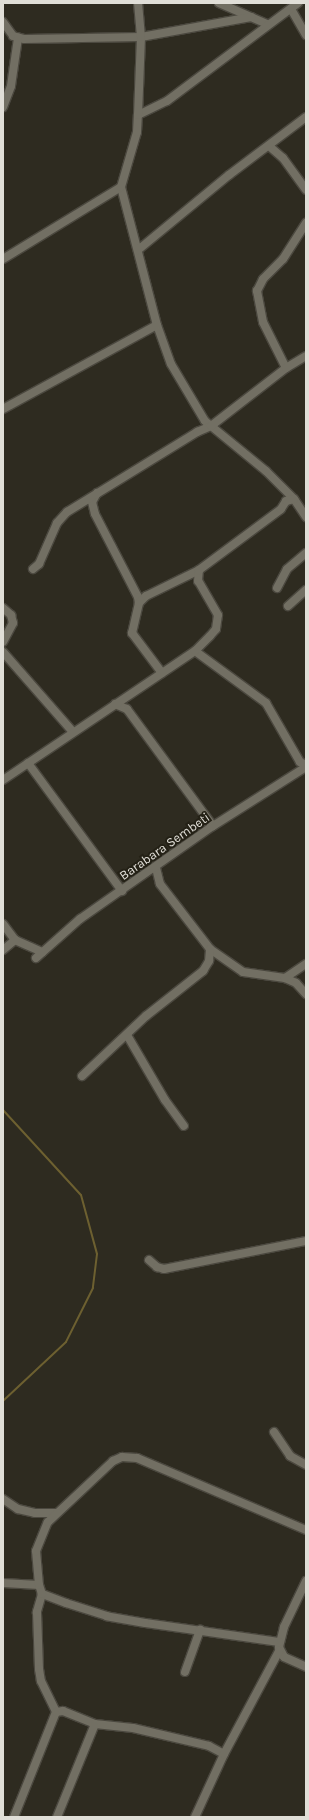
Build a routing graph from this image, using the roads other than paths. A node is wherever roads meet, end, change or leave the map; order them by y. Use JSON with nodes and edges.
{"nodes":[{"id":1,"x":138,"y":3,"type":"edge"},
{"id":2,"x":219,"y":3,"type":"edge"},
{"id":3,"x":298,"y":3,"type":"edge"},
{"id":4,"x":291,"y":9,"type":"junction"},
{"id":5,"x":251,"y":17,"type":"junction"},
{"id":6,"x":3,"y":22,"type":"edge"},
{"id":7,"x":267,"y":24,"type":"junction"},
{"id":8,"x":306,"y":35,"type":"edge"},
{"id":9,"x":141,"y":37,"type":"junction"},
{"id":10,"x":18,"y":38,"type":"junction"},
{"id":11,"x":3,"y":107,"type":"edge"},
{"id":12,"x":138,"y":115,"type":"junction"},
{"id":13,"x":306,"y":117,"type":"edge"},
{"id":14,"x":269,"y":146,"type":"junction"},
{"id":15,"x":121,"y":187,"type":"junction"},
{"id":16,"x":306,"y":190,"type":"edge"},
{"id":17,"x":306,"y":223,"type":"edge"},
{"id":18,"x":138,"y":250,"type":"junction"},
{"id":19,"x":3,"y":259,"type":"edge"},
{"id":20,"x":157,"y":325,"type":"junction"},
{"id":21,"x":306,"y":356,"type":"edge"},
{"id":22,"x":286,"y":368,"type":"junction"},
{"id":23,"x":3,"y":409,"type":"edge"},
{"id":24,"x":211,"y":426,"type":"junction"},
{"id":25,"x":97,"y":492,"type":"junction"},
{"id":26,"x":294,"y":499,"type":"junction"},
{"id":27,"x":306,"y":517,"type":"edge"},
{"id":28,"x":306,"y":553,"type":"edge"},
{"id":29,"x":33,"y":569,"type":"dead end"},
{"id":30,"x":199,"y":570,"type":"junction"},
{"id":31,"x":277,"y":588,"type":"dead end"},
{"id":32,"x":306,"y":590,"type":"edge"},
{"id":33,"x":139,"y":603,"type":"junction"},
{"id":34,"x":288,"y":606,"type":"dead end"},
{"id":35,"x":3,"y":608,"type":"edge"},
{"id":36,"x":3,"y":642,"type":"edge"},
{"id":37,"x":195,"y":651,"type":"junction"},
{"id":38,"x":3,"y":652,"type":"edge"},
{"id":39,"x":162,"y":673,"type":"junction"},
{"id":40,"x":115,"y":704,"type":"junction"},
{"id":41,"x":72,"y":732,"type":"junction"},
{"id":42,"x":28,"y":763,"type":"junction"},
{"id":43,"x":306,"y":766,"type":"edge"},
{"id":44,"x":3,"y":780,"type":"edge"},
{"id":45,"x":213,"y":826,"type":"junction"},
{"id":46,"x":156,"y":868,"type":"junction"},
{"id":47,"x":122,"y":892,"type":"junction"},
{"id":48,"x":3,"y":924,"type":"edge"},
{"id":49,"x":15,"y":940,"type":"junction"},
{"id":50,"x":210,"y":949,"type":"junction"},
{"id":51,"x":3,"y":950,"type":"edge"},
{"id":52,"x":306,"y":964,"type":"edge"},
{"id":53,"x":285,"y":978,"type":"junction"},
{"id":54,"x":306,"y":994,"type":"edge"},
{"id":55,"x":127,"y":1035,"type":"junction"},
{"id":56,"x":82,"y":1076,"type":"dead end"},
{"id":57,"x":184,"y":1126,"type":"dead end"},
{"id":58,"x":306,"y":1241,"type":"edge"},
{"id":59,"x":149,"y":1260,"type":"dead end"},
{"id":60,"x":274,"y":1432,"type":"dead end"},
{"id":61,"x":306,"y":1465,"type":"edge"},
{"id":62,"x":3,"y":1499,"type":"edge"},
{"id":63,"x":56,"y":1513,"type":"junction"},
{"id":64,"x":306,"y":1530,"type":"edge"},
{"id":65,"x":306,"y":1581,"type":"edge"},
{"id":66,"x":3,"y":1582,"type":"edge"},
{"id":67,"x":39,"y":1585,"type":"junction"},
{"id":68,"x":42,"y":1594,"type":"junction"},
{"id":69,"x":200,"y":1630,"type":"junction"},
{"id":70,"x":279,"y":1646,"type":"junction"},
{"id":71,"x":306,"y":1667,"type":"edge"},
{"id":72,"x":184,"y":1672,"type":"dead end"},
{"id":73,"x":56,"y":1712,"type":"junction"},
{"id":74,"x":95,"y":1724,"type":"junction"},
{"id":75,"x":224,"y":1754,"type":"junction"},
{"id":76,"x":14,"y":1817,"type":"edge"},
{"id":77,"x":57,"y":1817,"type":"edge"},
{"id":78,"x":196,"y":1817,"type":"edge"}],
"edges":[{"from":1,"to":9,"type":"street"},
{"from":2,"to":5,"type":"street"},
{"from":3,"to":4,"type":"street"},
{"from":4,"to":7,"type":"street"},
{"from":4,"to":8,"type":"street"},
{"from":5,"to":7,"type":"street"},
{"from":5,"to":9,"type":"street"},
{"from":6,"to":10,"type":"street"},
{"from":7,"to":12,"type":"street"},
{"from":9,"to":10,"type":"street"},
{"from":9,"to":12,"type":"street"},
{"from":10,"to":11,"type":"street"},
{"from":12,"to":15,"type":"street"},
{"from":13,"to":14,"type":"street"},
{"from":14,"to":16,"type":"street"},
{"from":14,"to":18,"type":"street"},
{"from":15,"to":18,"type":"street"},
{"from":15,"to":19,"type":"street"},
{"from":17,"to":22,"type":"street"},
{"from":18,"to":20,"type":"street"},
{"from":20,"to":23,"type":"street"},
{"from":20,"to":24,"type":"street"},
{"from":21,"to":22,"type":"street"},
{"from":22,"to":24,"type":"street"},
{"from":24,"to":25,"type":"street"},
{"from":24,"to":26,"type":"street"},
{"from":25,"to":29,"type":"street"},
{"from":25,"to":33,"type":"street"},
{"from":26,"to":27,"type":"street"},
{"from":26,"to":30,"type":"street"},
{"from":28,"to":31,"type":"street"},
{"from":30,"to":33,"type":"street"},
{"from":30,"to":37,"type":"street"},
{"from":32,"to":34,"type":"street"},
{"from":33,"to":39,"type":"street"},
{"from":35,"to":36,"type":"street"},
{"from":37,"to":39,"type":"street"},
{"from":37,"to":43,"type":"street"},
{"from":38,"to":41,"type":"street"},
{"from":39,"to":40,"type":"street"},
{"from":40,"to":41,"type":"street"},
{"from":40,"to":45,"type":"street"},
{"from":41,"to":42,"type":"street"},
{"from":42,"to":44,"type":"street"},
{"from":42,"to":47,"type":"street"},
{"from":43,"to":45,"type":"street","name":"Barabara Sembeti"},
{"from":45,"to":46,"type":"street","name":"Barabara Sembeti"},
{"from":46,"to":47,"type":"street","name":"Barabara Sembeti"},
{"from":46,"to":50,"type":"street"},
{"from":47,"to":49,"type":"street","name":"Barabara Sembeti"},
{"from":48,"to":49,"type":"street","name":"Barabara Sembeti"},
{"from":49,"to":51,"type":"street"},
{"from":50,"to":53,"type":"street"},
{"from":50,"to":55,"type":"street"},
{"from":52,"to":53,"type":"street"},
{"from":53,"to":54,"type":"street"},
{"from":55,"to":56,"type":"street"},
{"from":55,"to":57,"type":"street"},
{"from":58,"to":59,"type":"street"},
{"from":60,"to":61,"type":"street"},
{"from":62,"to":63,"type":"street"},
{"from":63,"to":64,"type":"street"},
{"from":63,"to":67,"type":"street"},
{"from":65,"to":70,"type":"street"},
{"from":66,"to":67,"type":"street"},
{"from":67,"to":68,"type":"street"},
{"from":68,"to":69,"type":"street"},
{"from":68,"to":73,"type":"street"},
{"from":69,"to":70,"type":"street"},
{"from":69,"to":72,"type":"street"},
{"from":70,"to":71,"type":"street"},
{"from":70,"to":75,"type":"street"},
{"from":73,"to":74,"type":"street"},
{"from":73,"to":76,"type":"street"},
{"from":74,"to":75,"type":"street"},
{"from":74,"to":77,"type":"street"},
{"from":75,"to":78,"type":"street"}]}
